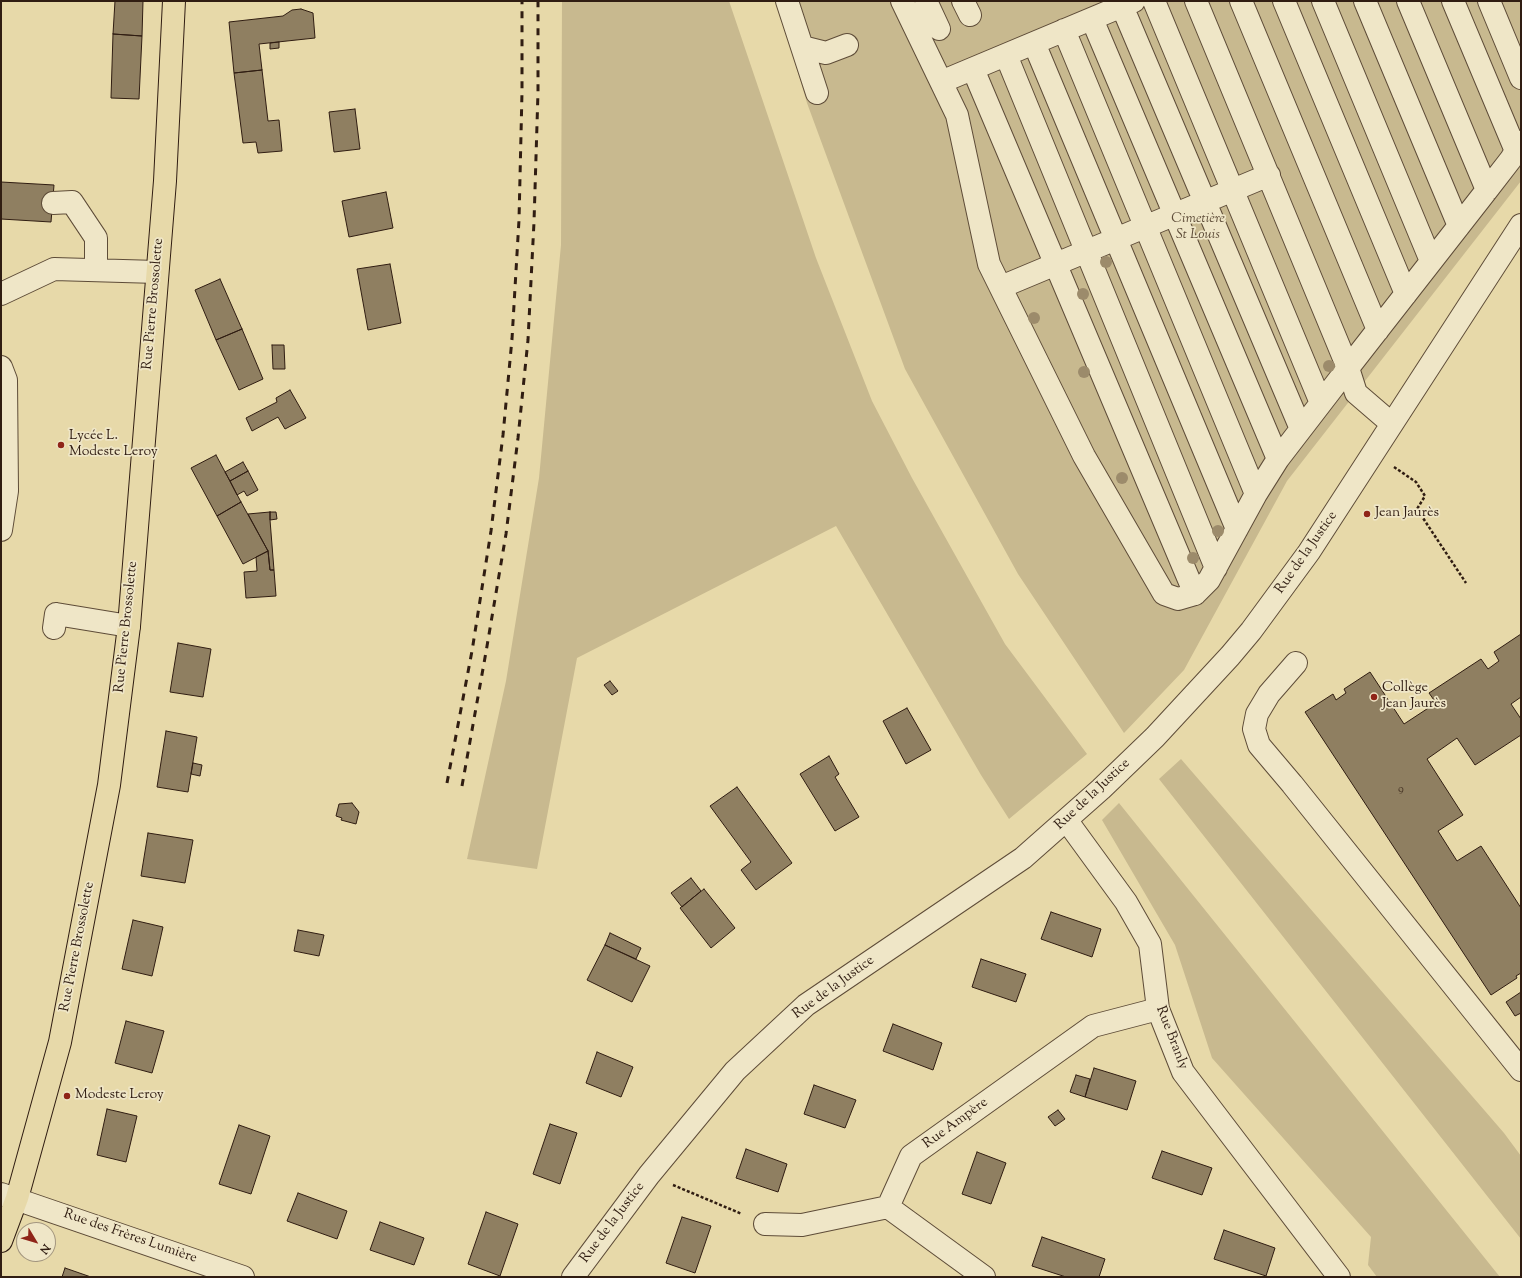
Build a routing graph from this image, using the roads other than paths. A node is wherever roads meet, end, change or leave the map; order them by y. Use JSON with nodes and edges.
{"nodes":[{"id":1,"x":174,"y":1,"type":"edge"},
{"id":2,"x":787,"y":1,"type":"edge"},
{"id":3,"x":902,"y":1,"type":"edge"},
{"id":4,"x":926,"y":1,"type":"edge"},
{"id":5,"x":1154,"y":1,"type":"edge"},
{"id":6,"x":1196,"y":1,"type":"edge"},
{"id":7,"x":1241,"y":1,"type":"edge"},
{"id":8,"x":1284,"y":1,"type":"edge"},
{"id":9,"x":1323,"y":1,"type":"edge"},
{"id":10,"x":1365,"y":1,"type":"edge"},
{"id":11,"x":1408,"y":1,"type":"edge"},
{"id":12,"x":1453,"y":1,"type":"edge"},
{"id":13,"x":1489,"y":1,"type":"edge"},
{"id":14,"x":1128,"y":3,"type":"edge"},
{"id":15,"x":1092,"y":18,"type":"junction"},
{"id":16,"x":939,"y":29,"type":"dead end"},
{"id":17,"x":1064,"y":30,"type":"junction"},
{"id":18,"x":1034,"y":43,"type":"junction"},
{"id":19,"x":847,"y":45,"type":"dead end"},
{"id":20,"x":802,"y":47,"type":"junction"},
{"id":21,"x":1006,"y":55,"type":"junction"},
{"id":22,"x":973,"y":69,"type":"junction"},
{"id":23,"x":1521,"y":78,"type":"edge"},
{"id":24,"x":941,"y":82,"type":"junction"},
{"id":25,"x":817,"y":93,"type":"dead end"},
{"id":26,"x":1518,"y":146,"type":"edge"},
{"id":27,"x":1269,"y":175,"type":"junction"},
{"id":28,"x":1233,"y":190,"type":"junction"},
{"id":29,"x":1487,"y":190,"type":"junction"},
{"id":30,"x":1205,"y":202,"type":"junction"},
{"id":31,"x":53,"y":203,"type":"dead end"},
{"id":32,"x":1175,"y":215,"type":"junction"},
{"id":33,"x":1521,"y":225,"type":"edge"},
{"id":34,"x":1459,"y":226,"type":"junction"},
{"id":35,"x":1145,"y":227,"type":"junction"},
{"id":36,"x":1116,"y":239,"type":"junction"},
{"id":37,"x":1087,"y":251,"type":"junction"},
{"id":38,"x":1431,"y":261,"type":"junction"},
{"id":39,"x":1055,"y":265,"type":"junction"},
{"id":40,"x":96,"y":270,"type":"junction"},
{"id":41,"x":157,"y":272,"type":"junction"},
{"id":42,"x":1001,"y":287,"type":"junction"},
{"id":43,"x":1,"y":294,"type":"edge"},
{"id":44,"x":1406,"y":294,"type":"junction"},
{"id":45,"x":1378,"y":330,"type":"junction"},
{"id":46,"x":1,"y":366,"type":"edge"},
{"id":47,"x":1348,"y":368,"type":"junction"},
{"id":48,"x":1321,"y":403,"type":"junction"},
{"id":49,"x":1392,"y":424,"type":"junction"},
{"id":50,"x":1301,"y":430,"type":"junction"},
{"id":51,"x":1278,"y":460,"type":"junction"},
{"id":52,"x":1256,"y":494,"type":"junction"},
{"id":53,"x":1237,"y":529,"type":"junction"},
{"id":54,"x":1,"y":530,"type":"edge"},
{"id":55,"x":1216,"y":568,"type":"junction"},
{"id":56,"x":1195,"y":594,"type":"junction"},
{"id":57,"x":129,"y":626,"type":"junction"},
{"id":58,"x":54,"y":628,"type":"dead end"},
{"id":59,"x":1296,"y":663,"type":"dead end"},
{"id":60,"x":1067,"y":821,"type":"junction"},
{"id":61,"x":1158,"y":1009,"type":"junction"},
{"id":62,"x":1521,"y":1070,"type":"edge"},
{"id":63,"x":9,"y":1196,"type":"edge"},
{"id":64,"x":888,"y":1207,"type":"junction"},
{"id":65,"x":765,"y":1224,"type":"road end"},
{"id":66,"x":1,"y":1241,"type":"edge"},
{"id":67,"x":243,"y":1277,"type":"edge"},
{"id":68,"x":572,"y":1277,"type":"edge"},
{"id":69,"x":984,"y":1277,"type":"edge"},
{"id":70,"x":1339,"y":1277,"type":"edge"}],
"edges":[{"from":1,"to":41,"type":"main road","name":"Rue Pierre Brossolette"},
{"from":2,"to":20,"type":"street"},
{"from":3,"to":24,"type":"street"},
{"from":4,"to":16,"type":"street"},
{"from":5,"to":28,"type":"street"},
{"from":6,"to":27,"type":"street"},
{"from":7,"to":45,"type":"street"},
{"from":8,"to":44,"type":"street"},
{"from":9,"to":38,"type":"street"},
{"from":10,"to":34,"type":"street"},
{"from":11,"to":29,"type":"street"},
{"from":12,"to":26,"type":"street"},
{"from":13,"to":23,"type":"street"},
{"from":14,"to":15,"type":"street"},
{"from":14,"to":30,"type":"street"},
{"from":15,"to":17,"type":"street"},
{"from":15,"to":32,"type":"street"},
{"from":17,"to":18,"type":"street"},
{"from":17,"to":35,"type":"street"},
{"from":18,"to":21,"type":"street"},
{"from":18,"to":36,"type":"street"},
{"from":19,"to":20,"type":"street"},
{"from":20,"to":25,"type":"street"},
{"from":21,"to":22,"type":"street"},
{"from":21,"to":37,"type":"street"},
{"from":22,"to":24,"type":"street"},
{"from":22,"to":39,"type":"street"},
{"from":24,"to":42,"type":"street"},
{"from":26,"to":29,"type":"street"},
{"from":27,"to":28,"type":"street"},
{"from":27,"to":47,"type":"street"},
{"from":28,"to":30,"type":"street"},
{"from":28,"to":48,"type":"street"},
{"from":29,"to":34,"type":"street"},
{"from":30,"to":32,"type":"street"},
{"from":30,"to":50,"type":"street"},
{"from":31,"to":40,"type":"street"},
{"from":32,"to":35,"type":"street"},
{"from":32,"to":51,"type":"street"},
{"from":33,"to":49,"type":"street","name":"Rue de la Justice"},
{"from":34,"to":38,"type":"street"},
{"from":35,"to":36,"type":"street"},
{"from":35,"to":52,"type":"street"},
{"from":36,"to":37,"type":"street"},
{"from":36,"to":53,"type":"street"},
{"from":37,"to":39,"type":"street"},
{"from":37,"to":55,"type":"street"},
{"from":38,"to":44,"type":"street"},
{"from":39,"to":42,"type":"street"},
{"from":39,"to":56,"type":"street"},
{"from":40,"to":41,"type":"street"},
{"from":40,"to":43,"type":"street"},
{"from":41,"to":57,"type":"main road","name":"Rue Pierre Brossolette"},
{"from":42,"to":56,"type":"street"},
{"from":44,"to":45,"type":"street"},
{"from":45,"to":47,"type":"street"},
{"from":46,"to":54,"type":"street"},
{"from":47,"to":48,"type":"street"},
{"from":47,"to":49,"type":"street"},
{"from":48,"to":50,"type":"street"},
{"from":49,"to":60,"type":"street","name":"Rue de la Justice"},
{"from":50,"to":51,"type":"street"},
{"from":51,"to":52,"type":"street"},
{"from":52,"to":53,"type":"street"},
{"from":53,"to":55,"type":"street"},
{"from":55,"to":56,"type":"street"},
{"from":57,"to":58,"type":"street"},
{"from":57,"to":63,"type":"main road","name":"Rue Pierre Brossolette"},
{"from":59,"to":62,"type":"street"},
{"from":60,"to":61,"type":"street","name":"Rue Branly"},
{"from":60,"to":68,"type":"street","name":"Rue de la Justice"},
{"from":61,"to":64,"type":"street","name":"Rue Ampère"},
{"from":61,"to":70,"type":"street","name":"Rue Branly"},
{"from":63,"to":66,"type":"main road","name":"Rue Pierre Brossolette"},
{"from":63,"to":67,"type":"street","name":"Rue des Frères Lumière"},
{"from":64,"to":65,"type":"street"},
{"from":64,"to":69,"type":"street"}]}
